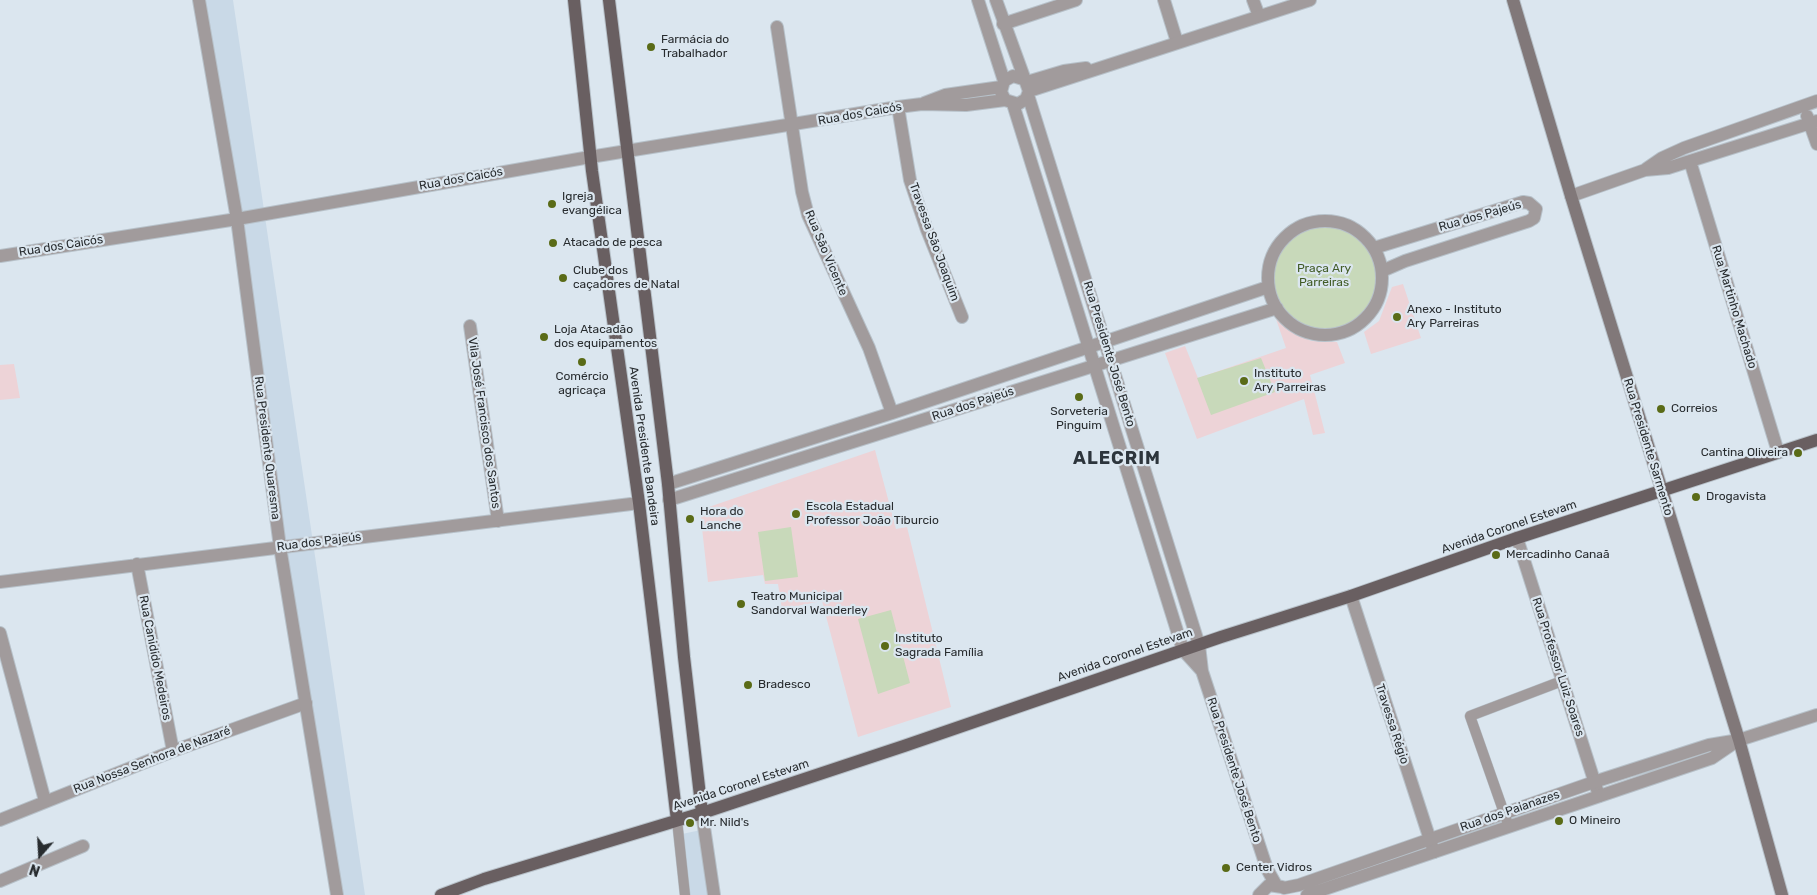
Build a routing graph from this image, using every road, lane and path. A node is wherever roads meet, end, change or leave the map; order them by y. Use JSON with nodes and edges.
{"nodes":[{"id":1,"x":200,"y":0,"type":"edge"},
{"id":2,"x":574,"y":0,"type":"edge"},
{"id":3,"x":610,"y":0,"type":"edge"},
{"id":4,"x":978,"y":0,"type":"edge"},
{"id":5,"x":996,"y":0,"type":"edge"},
{"id":6,"x":1076,"y":0,"type":"edge"},
{"id":7,"x":1164,"y":0,"type":"edge"},
{"id":8,"x":1253,"y":0,"type":"edge"},
{"id":9,"x":1310,"y":0,"type":"edge"},
{"id":10,"x":1513,"y":0,"type":"edge"},
{"id":11,"x":1259,"y":16,"type":"junction"},
{"id":12,"x":1003,"y":24,"type":"junction"},
{"id":13,"x":778,"y":27,"type":"dead end"},
{"id":14,"x":1177,"y":42,"type":"junction"},
{"id":15,"x":1003,"y":84,"type":"junction"},
{"id":16,"x":1027,"y":87,"type":"junction"},
{"id":17,"x":1817,"y":101,"type":"edge"},
{"id":18,"x":1009,"y":102,"type":"junction"},
{"id":19,"x":922,"y":104,"type":"junction"},
{"id":20,"x":1803,"y":106,"type":"junction"},
{"id":21,"x":898,"y":107,"type":"junction"},
{"id":22,"x":1813,"y":122,"type":"edge"},
{"id":23,"x":791,"y":126,"type":"junction"},
{"id":24,"x":1817,"y":144,"type":"edge"},
{"id":25,"x":628,"y":152,"type":"junction"},
{"id":26,"x":590,"y":157,"type":"junction"},
{"id":27,"x":1690,"y":161,"type":"junction"},
{"id":28,"x":1645,"y":170,"type":"junction"},
{"id":29,"x":1571,"y":196,"type":"junction"},
{"id":30,"x":1470,"y":218,"type":"junction"},
{"id":31,"x":237,"y":219,"type":"junction"},
{"id":32,"x":1070,"y":229,"type":"junction"},
{"id":33,"x":1054,"y":234,"type":"junction"},
{"id":34,"x":1476,"y":238,"type":"junction"},
{"id":35,"x":1395,"y":242,"type":"junction"},
{"id":36,"x":1374,"y":248,"type":"junction"},
{"id":37,"x":0,"y":256,"type":"edge"},
{"id":38,"x":1405,"y":261,"type":"junction"},
{"id":39,"x":1382,"y":271,"type":"junction"},
{"id":40,"x":1268,"y":287,"type":"junction"},
{"id":41,"x":1277,"y":308,"type":"junction"},
{"id":42,"x":962,"y":317,"type":"dead end"},
{"id":43,"x":470,"y":326,"type":"dead end"},
{"id":44,"x":1106,"y":342,"type":"junction"},
{"id":45,"x":1089,"y":347,"type":"junction"},
{"id":46,"x":1112,"y":361,"type":"junction"},
{"id":47,"x":1096,"y":365,"type":"junction"},
{"id":48,"x":892,"y":413,"type":"junction"},
{"id":49,"x":1817,"y":440,"type":"edge"},
{"id":50,"x":1778,"y":452,"type":"junction"},
{"id":51,"x":668,"y":484,"type":"junction"},
{"id":52,"x":1661,"y":490,"type":"junction"},
{"id":53,"x":669,"y":500,"type":"junction"},
{"id":54,"x":639,"y":504,"type":"junction"},
{"id":55,"x":1157,"y":510,"type":"junction"},
{"id":56,"x":1142,"y":516,"type":"junction"},
{"id":57,"x":498,"y":521,"type":"junction"},
{"id":58,"x":1517,"y":538,"type":"junction"},
{"id":59,"x":280,"y":546,"type":"junction"},
{"id":60,"x":137,"y":564,"type":"junction"},
{"id":61,"x":0,"y":582,"type":"edge"},
{"id":62,"x":1351,"y":596,"type":"junction"},
{"id":63,"x":0,"y":633,"type":"edge"},
{"id":64,"x":1199,"y":645,"type":"junction"},
{"id":65,"x":1184,"y":650,"type":"junction"},
{"id":66,"x":1202,"y":671,"type":"junction"},
{"id":67,"x":1562,"y":681,"type":"junction"},
{"id":68,"x":306,"y":703,"type":"junction"},
{"id":69,"x":1817,"y":715,"type":"edge"},
{"id":70,"x":1739,"y":740,"type":"junction"},
{"id":71,"x":173,"y":751,"type":"junction"},
{"id":72,"x":1594,"y":782,"type":"junction"},
{"id":73,"x":1599,"y":796,"type":"junction"},
{"id":74,"x":45,"y":801,"type":"junction"},
{"id":75,"x":702,"y":813,"type":"junction"},
{"id":76,"x":1505,"y":813,"type":"junction"},
{"id":77,"x":0,"y":820,"type":"edge"},
{"id":78,"x":677,"y":820,"type":"junction"},
{"id":79,"x":1509,"y":827,"type":"junction"},
{"id":80,"x":1429,"y":840,"type":"junction"},
{"id":81,"x":83,"y":846,"type":"dead end"},
{"id":82,"x":1434,"y":852,"type":"junction"},
{"id":83,"x":0,"y":881,"type":"edge"},
{"id":84,"x":1270,"y":891,"type":"edge"},
{"id":85,"x":336,"y":895,"type":"edge"},
{"id":86,"x":441,"y":895,"type":"edge"},
{"id":87,"x":685,"y":895,"type":"edge"},
{"id":88,"x":714,"y":895,"type":"edge"},
{"id":89,"x":1306,"y":895,"type":"edge"},
{"id":90,"x":1782,"y":895,"type":"edge"}],
"edges":[{"from":1,"to":31,"type":"street","name":"Rua Presidente Quaresma"},
{"from":2,"to":26,"type":"main road","name":"Avenida Presidente Bandeira"},
{"from":3,"to":25,"type":"main road","name":"Avenida Presidente Bandeira"},
{"from":4,"to":15,"type":"street"},
{"from":5,"to":12,"type":"street","name":"Rua Presidente José Bento"},
{"from":6,"to":12,"type":"street"},
{"from":7,"to":14,"type":"street"},
{"from":8,"to":11,"type":"street"},
{"from":9,"to":11,"type":"street"},
{"from":10,"to":29,"type":"main road","name":"Rua Presidente Sarmento"},
{"from":11,"to":14,"type":"street"},
{"from":12,"to":16,"type":"street","name":"Rua Presidente José Bento"},
{"from":13,"to":23,"type":"street","name":"Rua São Vicente"},
{"from":14,"to":16,"type":"street"},
{"from":15,"to":16,"type":"street"},
{"from":15,"to":18,"type":"street"},
{"from":15,"to":19,"type":"street","name":"Rua dos Caicós"},
{"from":16,"to":18,"type":"street"},
{"from":16,"to":32,"type":"street","name":"Rua Presidente José Bento"},
{"from":17,"to":20,"type":"street"},
{"from":18,"to":19,"type":"street","name":"Rua dos Caicós"},
{"from":18,"to":33,"type":"street","name":"Rua Presidente José Bento"},
{"from":19,"to":21,"type":"street","name":"Rua dos Caicós"},
{"from":20,"to":22,"type":"street"},
{"from":20,"to":28,"type":"street"},
{"from":21,"to":23,"type":"street","name":"Rua dos Caicós"},
{"from":21,"to":42,"type":"street","name":"Travessa São Joaquim"},
{"from":22,"to":24,"type":"street"},
{"from":22,"to":27,"type":"street"},
{"from":23,"to":25,"type":"street","name":"Rua dos Caicós"},
{"from":23,"to":48,"type":"street","name":"Rua São Vicente"},
{"from":25,"to":26,"type":"street","name":"Rua dos Caicós"},
{"from":25,"to":51,"type":"main road","name":"Avenida Presidente Bandeira"},
{"from":26,"to":31,"type":"street","name":"Rua dos Caicós"},
{"from":26,"to":54,"type":"main road","name":"Avenida Presidente Bandeira"},
{"from":27,"to":28,"type":"street"},
{"from":27,"to":50,"type":"street","name":"Rua Martinho Machado"},
{"from":28,"to":29,"type":"street"},
{"from":29,"to":52,"type":"main road","name":"Rua Presidente Sarmento"},
{"from":30,"to":34,"type":"street"},
{"from":30,"to":34,"type":"street","name":"Rua dos Pajeús"},
{"from":30,"to":35,"type":"street","name":"Rua dos Pajeús"},
{"from":31,"to":37,"type":"street","name":"Rua dos Caicós"},
{"from":31,"to":59,"type":"street","name":"Rua Presidente Quaresma"},
{"from":32,"to":33,"type":"street"},
{"from":32,"to":44,"type":"street","name":"Rua Presidente José Bento"},
{"from":33,"to":45,"type":"street","name":"Rua Presidente José Bento"},
{"from":34,"to":38,"type":"street","name":"Rua dos Pajeús"},
{"from":35,"to":36,"type":"street","name":"Rua dos Pajeús"},
{"from":35,"to":38,"type":"street"},
{"from":36,"to":39,"type":"street"},
{"from":36,"to":40,"type":"street"},
{"from":38,"to":39,"type":"street","name":"Rua dos Pajeús"},
{"from":39,"to":41,"type":"street"},
{"from":40,"to":41,"type":"street"},
{"from":40,"to":44,"type":"street","name":"Rua dos Pajeús"},
{"from":41,"to":46,"type":"street","name":"Rua dos Pajeús"},
{"from":43,"to":57,"type":"street","name":"Vila José Francisco dos Santos"},
{"from":44,"to":45,"type":"street","name":"Rua dos Pajeús"},
{"from":44,"to":46,"type":"street","name":"Rua Presidente José Bento"},
{"from":45,"to":47,"type":"street","name":"Rua Presidente José Bento"},
{"from":45,"to":48,"type":"street","name":"Rua dos Pajeús"},
{"from":46,"to":47,"type":"street","name":"Rua dos Pajeús"},
{"from":46,"to":55,"type":"street","name":"Rua Presidente José Bento"},
{"from":47,"to":53,"type":"street","name":"Rua dos Pajeús"},
{"from":47,"to":56,"type":"street","name":"Rua Presidente José Bento"},
{"from":48,"to":51,"type":"street","name":"Rua dos Pajeús"},
{"from":49,"to":50,"type":"main road","name":"Avenida Coronel Estevam"},
{"from":50,"to":52,"type":"main road","name":"Avenida Coronel Estevam"},
{"from":51,"to":53,"type":"main road","name":"Avenida Presidente Bandeira"},
{"from":52,"to":58,"type":"main road","name":"Avenida Coronel Estevam"},
{"from":52,"to":70,"type":"main road","name":"Rua Presidente Sarmento"},
{"from":53,"to":75,"type":"main road","name":"Avenida Presidente Bandeira"},
{"from":54,"to":57,"type":"street","name":"Rua dos Pajeús"},
{"from":54,"to":78,"type":"main road","name":"Avenida Presidente Bandeira"},
{"from":55,"to":56,"type":"street"},
{"from":55,"to":64,"type":"street","name":"Rua Presidente José Bento"},
{"from":56,"to":65,"type":"street","name":"Rua Presidente José Bento"},
{"from":57,"to":59,"type":"street","name":"Rua dos Pajeús"},
{"from":58,"to":62,"type":"main road","name":"Avenida Coronel Estevam"},
{"from":58,"to":67,"type":"street","name":"Rua Professor Luiz Soares"},
{"from":59,"to":60,"type":"street","name":"Rua dos Pajeús"},
{"from":59,"to":68,"type":"street","name":"Rua Presidente Quaresma"},
{"from":60,"to":61,"type":"street","name":"Rua dos Pajeús"},
{"from":60,"to":71,"type":"street","name":"Rua Canidido Medeiros"},
{"from":62,"to":64,"type":"main road","name":"Avenida Coronel Estevam"},
{"from":62,"to":80,"type":"street","name":"Travessa Régio"},
{"from":63,"to":74,"type":"street"},
{"from":64,"to":65,"type":"main road","name":"Avenida Coronel Estevam"},
{"from":64,"to":66,"type":"street","name":"Rua Presidente José Bento"},
{"from":65,"to":66,"type":"street","name":"Rua Presidente José Bento"},
{"from":65,"to":75,"type":"main road","name":"Avenida Coronel Estevam"},
{"from":66,"to":84,"type":"street","name":"Rua Presidente José Bento"},
{"from":67,"to":72,"type":"street","name":"Rua Professor Luiz Soares"},
{"from":67,"to":76,"type":"street"},
{"from":68,"to":71,"type":"street","name":"Rua Nossa Senhora de Nazaré"},
{"from":68,"to":85,"type":"street","name":"Rua Presidente Quaresma"},
{"from":69,"to":70,"type":"street","name":"Rua dos Paianazes"},
{"from":70,"to":72,"type":"street","name":"Rua dos Paianazes"},
{"from":70,"to":73,"type":"street","name":"Rua dos Paianazes"},
{"from":70,"to":90,"type":"main road","name":"Rua Presidente Sarmento"},
{"from":71,"to":74,"type":"street","name":"Rua Nossa Senhora de Nazaré"},
{"from":72,"to":73,"type":"street","name":"Rua Professor Luiz Soares"},
{"from":72,"to":76,"type":"street","name":"Rua dos Paianazes"},
{"from":73,"to":79,"type":"street","name":"Rua dos Paianazes"},
{"from":74,"to":77,"type":"street","name":"Rua Nossa Senhora de Nazaré"},
{"from":75,"to":78,"type":"main road","name":"Avenida Coronel Estevam"},
{"from":75,"to":88,"type":"street","name":"Avenida Presidente Bandeira"},
{"from":76,"to":79,"type":"street"},
{"from":76,"to":80,"type":"street","name":"Rua dos Paianazes"},
{"from":78,"to":86,"type":"main road","name":"Avenida Coronel Estevam"},
{"from":78,"to":87,"type":"street","name":"Avenida Presidente Bandeira"},
{"from":79,"to":82,"type":"street","name":"Rua dos Paianazes"},
{"from":80,"to":82,"type":"street","name":"Travessa Régio"},
{"from":80,"to":84,"type":"street","name":"Rua dos Paianazes"},
{"from":81,"to":83,"type":"street"},
{"from":82,"to":89,"type":"street","name":"Rua dos Paianazes"}]}
